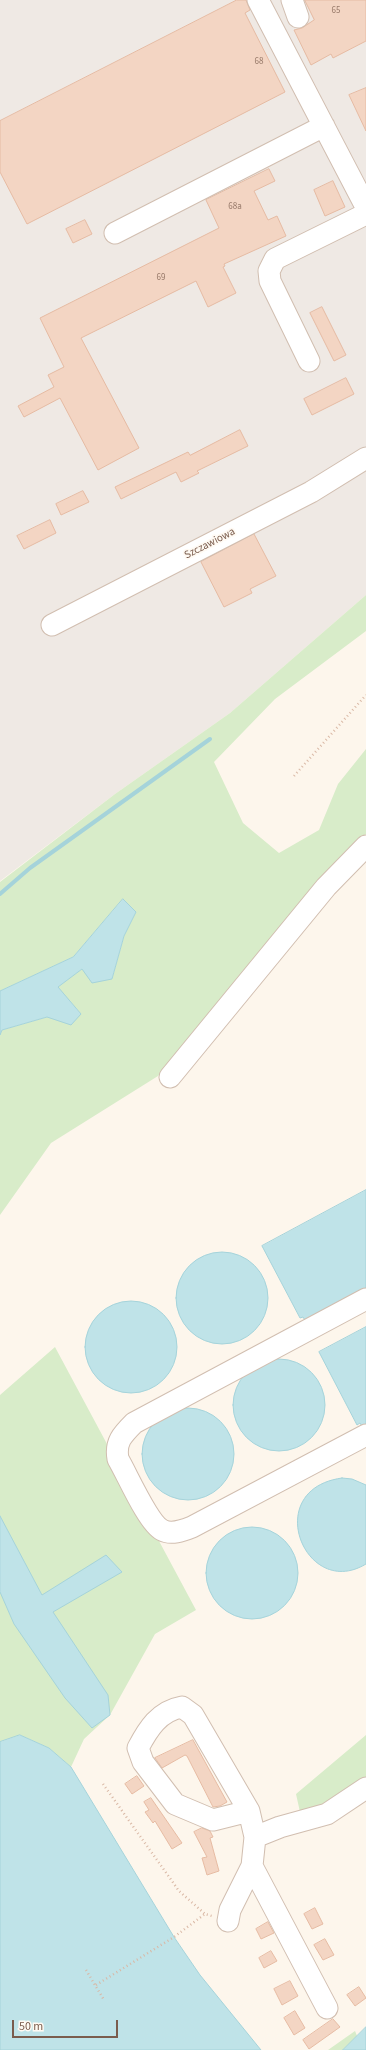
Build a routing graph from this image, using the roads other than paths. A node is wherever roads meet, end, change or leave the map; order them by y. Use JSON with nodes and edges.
{"nodes":[{"id":1,"x":258,"y":0,"type":"edge"},
{"id":2,"x":324,"y":126,"type":"junction"},
{"id":3,"x":366,"y":207,"type":"edge"},
{"id":4,"x":366,"y":214,"type":"edge"},
{"id":5,"x":116,"y":233,"type":"dead end"},
{"id":6,"x":309,"y":361,"type":"dead end"},
{"id":7,"x":366,"y":458,"type":"edge"},
{"id":8,"x":52,"y":625,"type":"dead end"},
{"id":9,"x":366,"y":846,"type":"edge"},
{"id":10,"x":170,"y":1077,"type":"dead end"},
{"id":11,"x":366,"y":1299,"type":"edge"},
{"id":12,"x":366,"y":1435,"type":"edge"},
{"id":13,"x":366,"y":1788,"type":"edge"},
{"id":14,"x":249,"y":1811,"type":"junction"},
{"id":15,"x":255,"y":1836,"type":"junction"},
{"id":16,"x":252,"y":1866,"type":"junction"},
{"id":17,"x":228,"y":1921,"type":"road end"},
{"id":18,"x":327,"y":2008,"type":"dead end"}],
"edges":[{"from":1,"to":2,"type":"lane"},
{"from":2,"to":3,"type":"lane"},
{"from":2,"to":5,"type":"lane"},
{"from":4,"to":6,"type":"lane"},
{"from":7,"to":8,"type":"lane","name":"Szczawiowa"},
{"from":9,"to":10,"type":"lane"},
{"from":11,"to":12,"type":"lane"},
{"from":13,"to":15,"type":"lane"},
{"from":14,"to":14,"type":"lane"},
{"from":14,"to":15,"type":"lane"},
{"from":15,"to":16,"type":"lane"},
{"from":16,"to":17,"type":"lane"},
{"from":16,"to":18,"type":"lane"}]}
